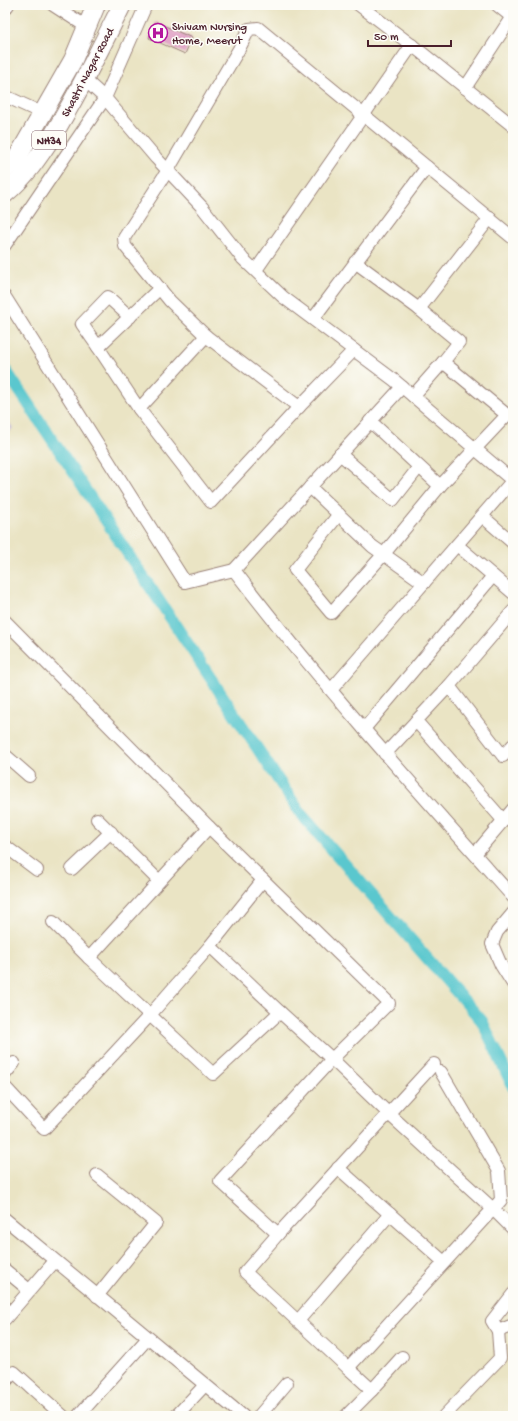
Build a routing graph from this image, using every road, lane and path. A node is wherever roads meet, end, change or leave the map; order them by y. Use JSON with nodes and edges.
{"nodes":[{"id":1,"x":8,"y":5,"type":"edge"},
{"id":2,"x":53,"y":5,"type":"edge"},
{"id":3,"x":87,"y":5,"type":"edge"},
{"id":4,"x":96,"y":5,"type":"edge"},
{"id":5,"x":122,"y":5,"type":"edge"},
{"id":6,"x":146,"y":5,"type":"edge"},
{"id":7,"x":359,"y":5,"type":"edge"},
{"id":8,"x":497,"y":5,"type":"edge"},
{"id":9,"x":5,"y":9,"type":"edge"},
{"id":10,"x":512,"y":16,"type":"edge"},
{"id":11,"x":84,"y":25,"type":"junction"},
{"id":12,"x":412,"y":45,"type":"junction"},
{"id":13,"x":67,"y":70,"type":"junction"},
{"id":14,"x":85,"y":80,"type":"junction"},
{"id":15,"x":465,"y":88,"type":"junction"},
{"id":16,"x":5,"y":96,"type":"edge"},
{"id":17,"x":105,"y":98,"type":"junction"},
{"id":18,"x":42,"y":114,"type":"junction"},
{"id":19,"x":363,"y":116,"type":"junction"},
{"id":20,"x":60,"y":123,"type":"junction"},
{"id":21,"x":513,"y":126,"type":"edge"},
{"id":22,"x":427,"y":167,"type":"junction"},
{"id":23,"x":5,"y":170,"type":"edge"},
{"id":24,"x":168,"y":170,"type":"junction"},
{"id":25,"x":5,"y":194,"type":"edge"},
{"id":26,"x":490,"y":218,"type":"junction"},
{"id":27,"x":513,"y":238,"type":"edge"},
{"id":28,"x":5,"y":245,"type":"edge"},
{"id":29,"x":355,"y":262,"type":"junction"},
{"id":30,"x":256,"y":270,"type":"junction"},
{"id":31,"x":160,"y":288,"type":"junction"},
{"id":32,"x":5,"y":298,"type":"edge"},
{"id":33,"x":419,"y":309,"type":"junction"},
{"id":34,"x":130,"y":317,"type":"junction"},
{"id":35,"x":313,"y":319,"type":"junction"},
{"id":36,"x":206,"y":336,"type":"junction"},
{"id":37,"x":98,"y":347,"type":"junction"},
{"id":38,"x":354,"y":350,"type":"junction"},
{"id":39,"x":444,"y":362,"type":"junction"},
{"id":40,"x":402,"y":387,"type":"junction"},
{"id":41,"x":413,"y":396,"type":"junction"},
{"id":42,"x":299,"y":407,"type":"junction"},
{"id":43,"x":139,"y":409,"type":"junction"},
{"id":44,"x":510,"y":411,"type":"edge"},
{"id":45,"x":370,"y":421,"type":"junction"},
{"id":46,"x":476,"y":449,"type":"junction"},
{"id":47,"x":340,"y":454,"type":"junction"},
{"id":48,"x":419,"y":467,"type":"junction"},
{"id":49,"x":511,"y":476,"type":"edge"},
{"id":50,"x":440,"y":486,"type":"junction"},
{"id":51,"x":310,"y":487,"type":"junction"},
{"id":52,"x":339,"y":514,"type":"junction"},
{"id":53,"x":482,"y":516,"type":"junction"},
{"id":54,"x":513,"y":542,"type":"edge"},
{"id":55,"x":457,"y":545,"type":"junction"},
{"id":56,"x":384,"y":554,"type":"junction"},
{"id":57,"x":234,"y":570,"type":"junction"},
{"id":58,"x":492,"y":576,"type":"junction"},
{"id":59,"x":424,"y":583,"type":"junction"},
{"id":60,"x":513,"y":593,"type":"edge"},
{"id":61,"x":513,"y":611,"type":"edge"},
{"id":62,"x":5,"y":621,"type":"edge"},
{"id":63,"x":449,"y":686,"type":"junction"},
{"id":64,"x":331,"y":690,"type":"junction"},
{"id":65,"x":416,"y":721,"type":"junction"},
{"id":66,"x":364,"y":729,"type":"junction"},
{"id":67,"x":513,"y":745,"type":"edge"},
{"id":68,"x":385,"y":754,"type":"junction"},
{"id":69,"x":5,"y":755,"type":"edge"},
{"id":70,"x":29,"y":776,"type":"dead end"},
{"id":71,"x":513,"y":809,"type":"edge"},
{"id":72,"x":97,"y":819,"type":"dead end"},
{"id":73,"x":503,"y":820,"type":"junction"},
{"id":74,"x":209,"y":826,"type":"junction"},
{"id":75,"x":111,"y":832,"type":"junction"},
{"id":76,"x":5,"y":846,"type":"edge"},
{"id":77,"x":475,"y":854,"type":"junction"},
{"id":78,"x":72,"y":869,"type":"dead end"},
{"id":79,"x":36,"y":870,"type":"dead end"},
{"id":80,"x":264,"y":880,"type":"junction"},
{"id":81,"x":159,"y":881,"type":"junction"},
{"id":82,"x":513,"y":897,"type":"edge"},
{"id":83,"x":513,"y":913,"type":"edge"},
{"id":84,"x":53,"y":922,"type":"dead end"},
{"id":85,"x":210,"y":946,"type":"junction"},
{"id":86,"x":89,"y":958,"type":"junction"},
{"id":87,"x":513,"y":984,"type":"edge"},
{"id":88,"x":280,"y":1012,"type":"junction"},
{"id":89,"x":150,"y":1015,"type":"junction"},
{"id":90,"x":332,"y":1059,"type":"junction"},
{"id":91,"x":14,"y":1063,"type":"dead end"},
{"id":92,"x":5,"y":1074,"type":"edge"},
{"id":93,"x":5,"y":1087,"type":"edge"},
{"id":94,"x":388,"y":1114,"type":"junction"},
{"id":95,"x":338,"y":1168,"type":"junction"},
{"id":96,"x":97,"y":1175,"type":"dead end"},
{"id":97,"x":493,"y":1209,"type":"junction"},
{"id":98,"x":390,"y":1214,"type":"junction"},
{"id":99,"x":5,"y":1219,"type":"edge"},
{"id":100,"x":513,"y":1229,"type":"edge"},
{"id":101,"x":278,"y":1234,"type":"junction"},
{"id":102,"x":55,"y":1261,"type":"junction"},
{"id":103,"x":444,"y":1262,"type":"junction"},
{"id":104,"x":5,"y":1270,"type":"edge"},
{"id":105,"x":29,"y":1290,"type":"junction"},
{"id":106,"x":513,"y":1294,"type":"edge"},
{"id":107,"x":97,"y":1296,"type":"junction"},
{"id":108,"x":5,"y":1319,"type":"edge"},
{"id":109,"x":298,"y":1321,"type":"junction"},
{"id":110,"x":513,"y":1325,"type":"edge"},
{"id":111,"x":498,"y":1331,"type":"junction"},
{"id":112,"x":148,"y":1338,"type":"junction"},
{"id":113,"x":402,"y":1357,"type":"dead end"},
{"id":114,"x":348,"y":1368,"type":"junction"},
{"id":115,"x":5,"y":1382,"type":"edge"},
{"id":116,"x":287,"y":1383,"type":"dead end"},
{"id":117,"x":205,"y":1385,"type":"junction"},
{"id":118,"x":372,"y":1390,"type":"junction"},
{"id":119,"x":62,"y":1416,"type":"edge"},
{"id":120,"x":78,"y":1416,"type":"edge"},
{"id":121,"x":176,"y":1416,"type":"edge"},
{"id":122,"x":243,"y":1416,"type":"edge"},
{"id":123,"x":259,"y":1416,"type":"edge"},
{"id":124,"x":346,"y":1416,"type":"edge"},
{"id":125,"x":444,"y":1416,"type":"edge"}],
"edges":[{"from":1,"to":9,"type":"street"},
{"from":2,"to":11,"type":"street"},
{"from":3,"to":11,"type":"street"},
{"from":4,"to":11,"type":"highway","number":"NH34"},
{"from":5,"to":14,"type":"highway","name":"Shastri Nagar Road","number":"NH34"},
{"from":6,"to":17,"type":"street"},
{"from":7,"to":12,"type":"street"},
{"from":8,"to":10,"type":"street"},
{"from":10,"to":15,"type":"street"},
{"from":11,"to":13,"type":"highway","number":"NH34"},
{"from":12,"to":15,"type":"street"},
{"from":12,"to":19,"type":"street"},
{"from":13,"to":14,"type":"highway"},
{"from":13,"to":18,"type":"highway","number":"NH34"},
{"from":14,"to":17,"type":"street"},
{"from":14,"to":20,"type":"highway","name":"Shastri Nagar Road","number":"NH34"},
{"from":15,"to":21,"type":"street"},
{"from":16,"to":18,"type":"street"},
{"from":17,"to":24,"type":"street"},
{"from":17,"to":28,"type":"street"},
{"from":18,"to":20,"type":"highway"},
{"from":18,"to":23,"type":"highway","number":"NH34"},
{"from":19,"to":22,"type":"street"},
{"from":19,"to":24,"type":"street"},
{"from":19,"to":30,"type":"street"},
{"from":20,"to":25,"type":"highway","name":"Shastri Nagar Road","number":"NH34"},
{"from":22,"to":26,"type":"street"},
{"from":22,"to":29,"type":"street"},
{"from":24,"to":30,"type":"street"},
{"from":24,"to":31,"type":"street"},
{"from":26,"to":27,"type":"street"},
{"from":26,"to":33,"type":"street"},
{"from":29,"to":33,"type":"street"},
{"from":29,"to":35,"type":"street"},
{"from":30,"to":35,"type":"street"},
{"from":31,"to":34,"type":"street"},
{"from":31,"to":36,"type":"street"},
{"from":32,"to":57,"type":"street"},
{"from":33,"to":39,"type":"street"},
{"from":34,"to":37,"type":"street"},
{"from":34,"to":37,"type":"street"},
{"from":35,"to":38,"type":"street"},
{"from":36,"to":42,"type":"street"},
{"from":36,"to":43,"type":"street"},
{"from":37,"to":43,"type":"street"},
{"from":38,"to":40,"type":"street"},
{"from":38,"to":42,"type":"street"},
{"from":39,"to":41,"type":"street"},
{"from":39,"to":44,"type":"street"},
{"from":40,"to":41,"type":"street"},
{"from":40,"to":45,"type":"street"},
{"from":41,"to":46,"type":"street"},
{"from":42,"to":43,"type":"street"},
{"from":44,"to":46,"type":"street"},
{"from":45,"to":47,"type":"street"},
{"from":45,"to":48,"type":"street"},
{"from":46,"to":49,"type":"street"},
{"from":46,"to":50,"type":"street"},
{"from":47,"to":48,"type":"street"},
{"from":47,"to":51,"type":"street"},
{"from":48,"to":50,"type":"street"},
{"from":49,"to":53,"type":"street"},
{"from":50,"to":56,"type":"street"},
{"from":51,"to":52,"type":"street"},
{"from":51,"to":57,"type":"street"},
{"from":52,"to":56,"type":"street"},
{"from":52,"to":56,"type":"street"},
{"from":53,"to":54,"type":"street"},
{"from":53,"to":55,"type":"street"},
{"from":55,"to":58,"type":"street"},
{"from":55,"to":59,"type":"street"},
{"from":56,"to":59,"type":"street"},
{"from":57,"to":64,"type":"street"},
{"from":58,"to":60,"type":"street"},
{"from":58,"to":66,"type":"street"},
{"from":59,"to":64,"type":"street"},
{"from":61,"to":63,"type":"street"},
{"from":62,"to":74,"type":"street"},
{"from":63,"to":65,"type":"street"},
{"from":63,"to":67,"type":"street"},
{"from":64,"to":66,"type":"street"},
{"from":65,"to":68,"type":"street"},
{"from":65,"to":73,"type":"street"},
{"from":66,"to":68,"type":"street"},
{"from":68,"to":77,"type":"street"},
{"from":69,"to":70,"type":"street"},
{"from":71,"to":73,"type":"street"},
{"from":72,"to":75,"type":"street"},
{"from":73,"to":77,"type":"street"},
{"from":74,"to":80,"type":"street"},
{"from":74,"to":81,"type":"street"},
{"from":75,"to":78,"type":"street"},
{"from":75,"to":81,"type":"street"},
{"from":76,"to":79,"type":"street"},
{"from":77,"to":82,"type":"street"},
{"from":80,"to":85,"type":"street"},
{"from":80,"to":90,"type":"street"},
{"from":81,"to":86,"type":"street"},
{"from":83,"to":87,"type":"street"},
{"from":84,"to":86,"type":"street"},
{"from":85,"to":88,"type":"street"},
{"from":85,"to":89,"type":"street"},
{"from":86,"to":89,"type":"street"},
{"from":88,"to":89,"type":"street"},
{"from":88,"to":90,"type":"street"},
{"from":89,"to":93,"type":"street"},
{"from":90,"to":94,"type":"street"},
{"from":90,"to":101,"type":"street"},
{"from":91,"to":92,"type":"street"},
{"from":94,"to":95,"type":"street"},
{"from":94,"to":97,"type":"street"},
{"from":94,"to":97,"type":"street"},
{"from":95,"to":98,"type":"street"},
{"from":95,"to":101,"type":"street"},
{"from":96,"to":107,"type":"street"},
{"from":97,"to":100,"type":"street"},
{"from":97,"to":103,"type":"street"},
{"from":98,"to":103,"type":"street"},
{"from":98,"to":109,"type":"street"},
{"from":99,"to":102,"type":"street"},
{"from":101,"to":109,"type":"street"},
{"from":102,"to":105,"type":"street"},
{"from":102,"to":107,"type":"street"},
{"from":103,"to":114,"type":"street"},
{"from":104,"to":105,"type":"street"},
{"from":105,"to":108,"type":"street"},
{"from":106,"to":111,"type":"street"},
{"from":107,"to":112,"type":"street"},
{"from":109,"to":114,"type":"street"},
{"from":110,"to":111,"type":"street"},
{"from":111,"to":125,"type":"street"},
{"from":112,"to":117,"type":"street"},
{"from":112,"to":120,"type":"street"},
{"from":113,"to":118,"type":"street"},
{"from":114,"to":118,"type":"street"},
{"from":115,"to":119,"type":"street"},
{"from":116,"to":123,"type":"street"},
{"from":117,"to":121,"type":"street"},
{"from":117,"to":122,"type":"street"},
{"from":118,"to":124,"type":"street"}]}
